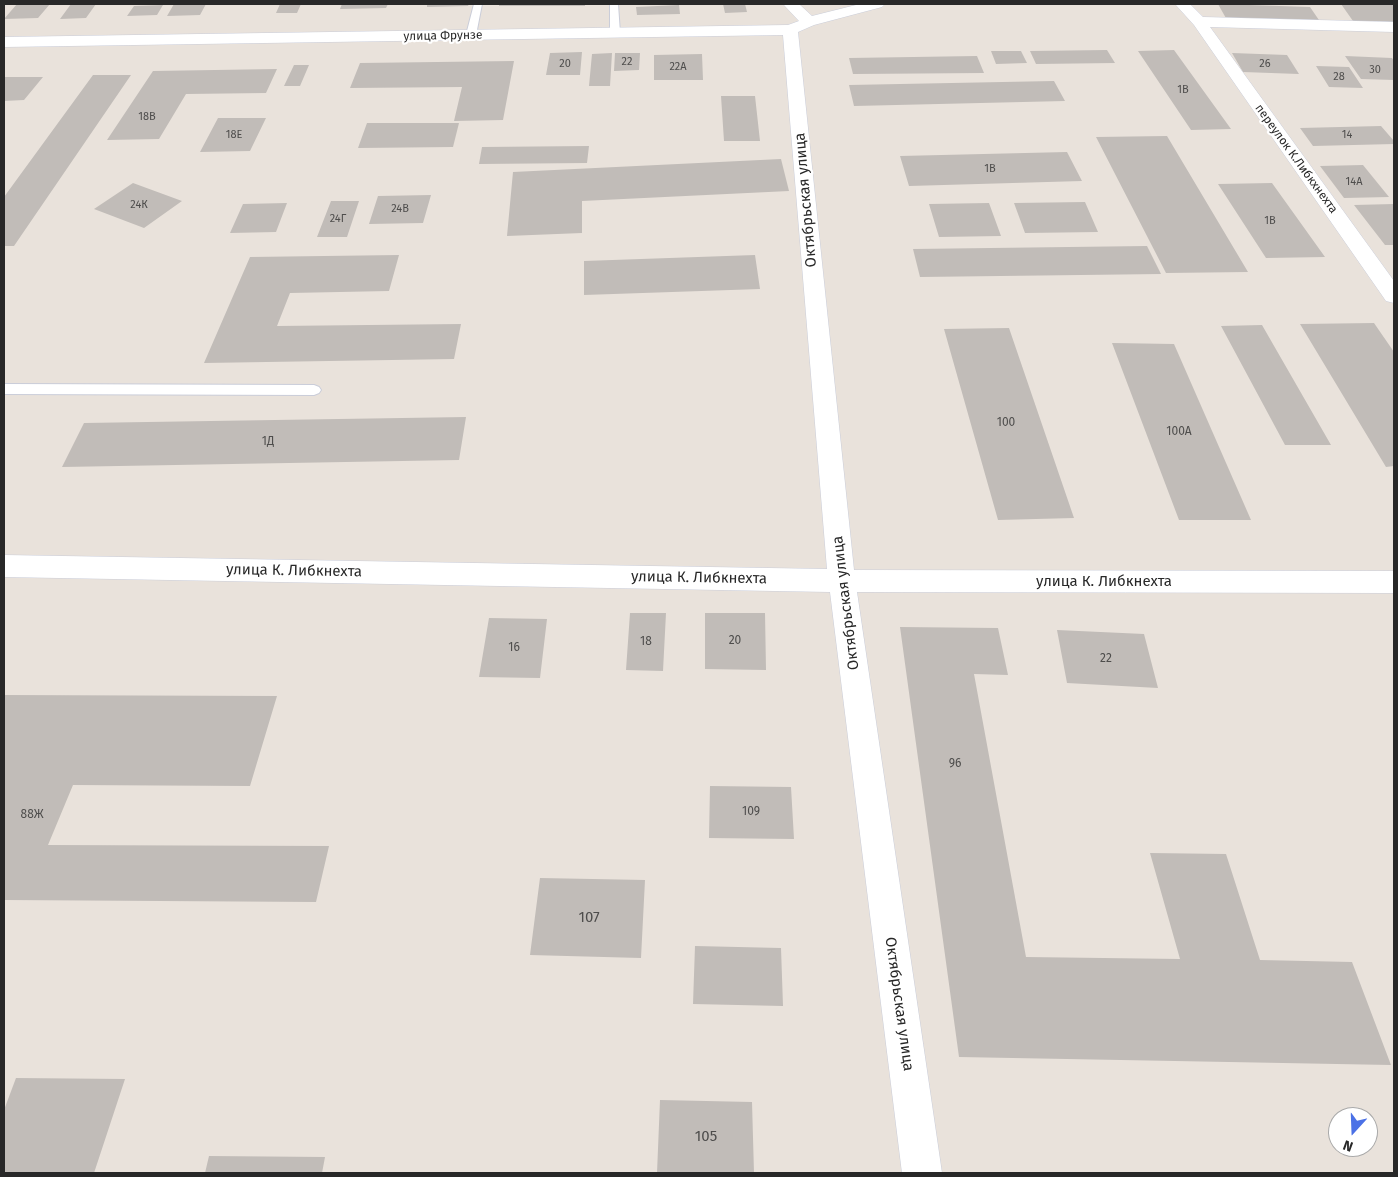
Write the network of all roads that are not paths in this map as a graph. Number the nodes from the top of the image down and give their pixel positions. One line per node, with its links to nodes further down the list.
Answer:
1 (478, 4): 9 (lane)
2 (614, 4): 8 (lane)
3 (877, 4): 5 (street, улица Фрунзе)
4 (1182, 4): 6 (street, переулок К.Либкхнехта)
5 (796, 19): 8 (street, улица Фрунзе); 15 (street, Октябрьская улица)
6 (1199, 22): 7 (street); 11 (street, переулок К.Либкхнехта)
7 (1394, 27)
8 (615, 33): 9 (street, улица Фрунзе)
9 (471, 35): 10 (street, улица Фрунзе)
10 (4, 42)
11 (1394, 296)
12 (4, 389): 13 (lane)
13 (314, 390)
14 (4, 566): 15 (street, улица К. Либкнехта)
15 (842, 581): 16 (street, улица К. Либкнехта); 17 (street, Октябрьская улица)
16 (1394, 582)
17 (922, 1173)

